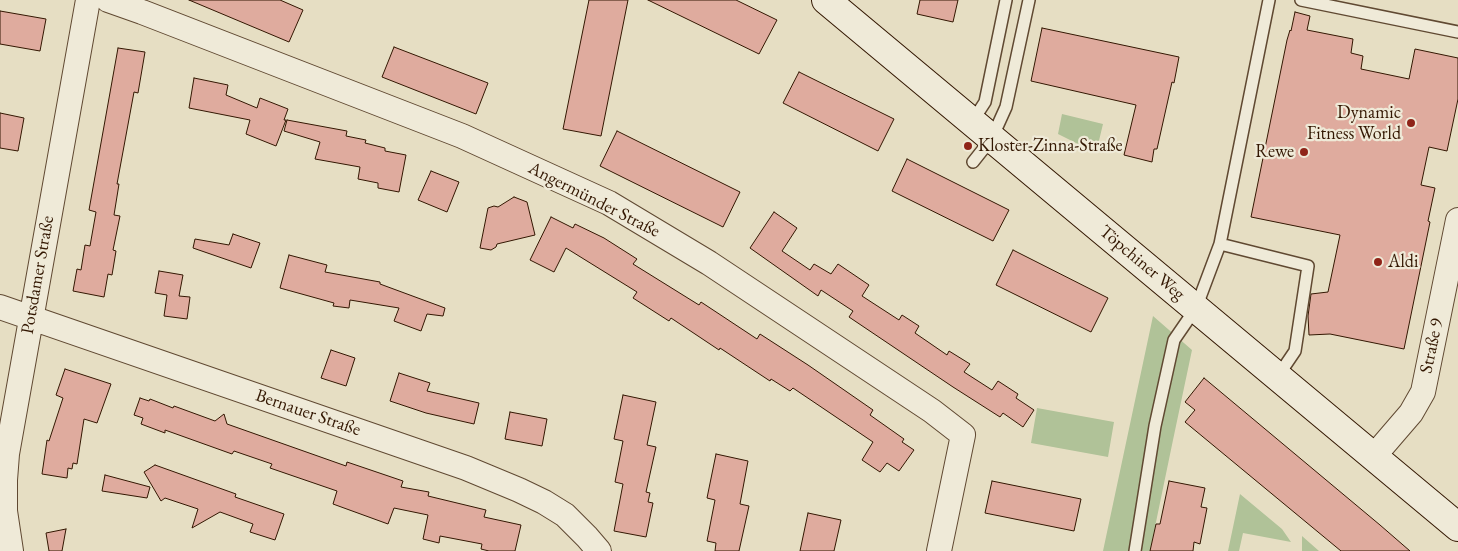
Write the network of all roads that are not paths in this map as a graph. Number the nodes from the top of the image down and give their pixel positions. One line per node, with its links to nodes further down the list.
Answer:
1 (88, 0): 15 (street, Potsdamer Straße)
2 (108, 0): 21 (street, Angermünder Straße)
3 (826, 0): 9 (street, Töpchiner Weg)
4 (1006, 0): 9 (lane)
5 (1029, 0): 9 (lane)
6 (1269, 0): 12 (lane)
7 (1301, 0): 8 (lane)
8 (1458, 32)
9 (982, 130): 10 (lane); 14 (street, Töpchiner Weg)
10 (973, 162)
11 (1458, 220): 17 (street, Straße 9)
12 (1220, 244): 14 (lane); 16 (lane)
13 (0, 307): 15 (street, Bernauer Straße)
14 (1196, 308): 16 (street, Töpchiner Weg); 22 (lane)
15 (31, 317): 19 (street, Potsdamer Straße); 20 (street, Bernauer Straße)
16 (1278, 376): 17 (street, Töpchiner Weg)
17 (1374, 456): 18 (street, Töpchiner Weg)
18 (1458, 527)
19 (11, 551)
20 (599, 551)
21 (939, 551)
22 (1135, 551)

